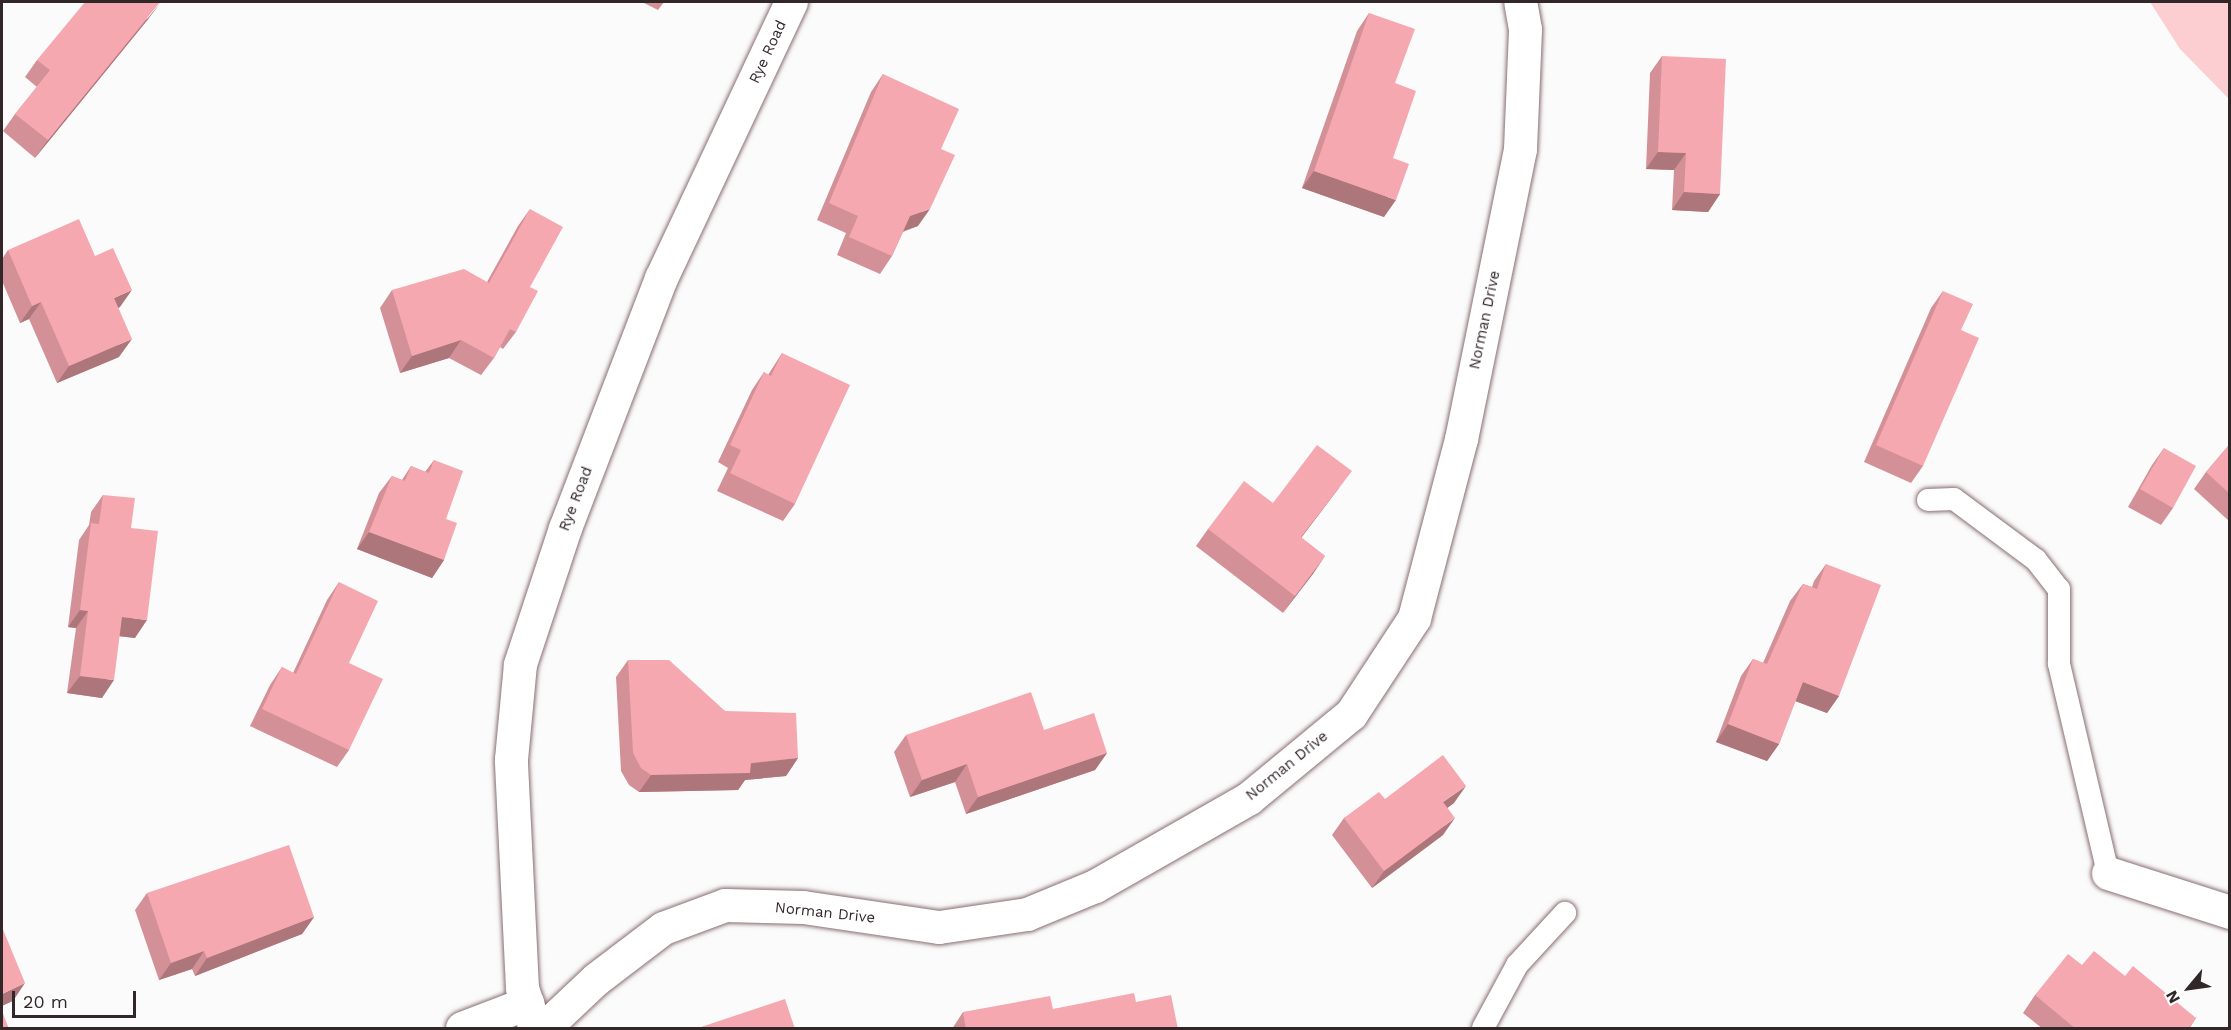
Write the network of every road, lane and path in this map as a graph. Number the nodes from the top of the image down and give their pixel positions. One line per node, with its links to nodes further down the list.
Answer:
1 (791, 2): 7 (street, Rye Road)
2 (1520, 2): 7 (street, Norman Drive)
3 (1928, 500): 4 (lane)
4 (2108, 873): 5 (street)
5 (2229, 912)
6 (1565, 913): 9 (lane)
7 (535, 1020): 8 (street, Norman Drive)
8 (462, 1029)
9 (1483, 1029)

